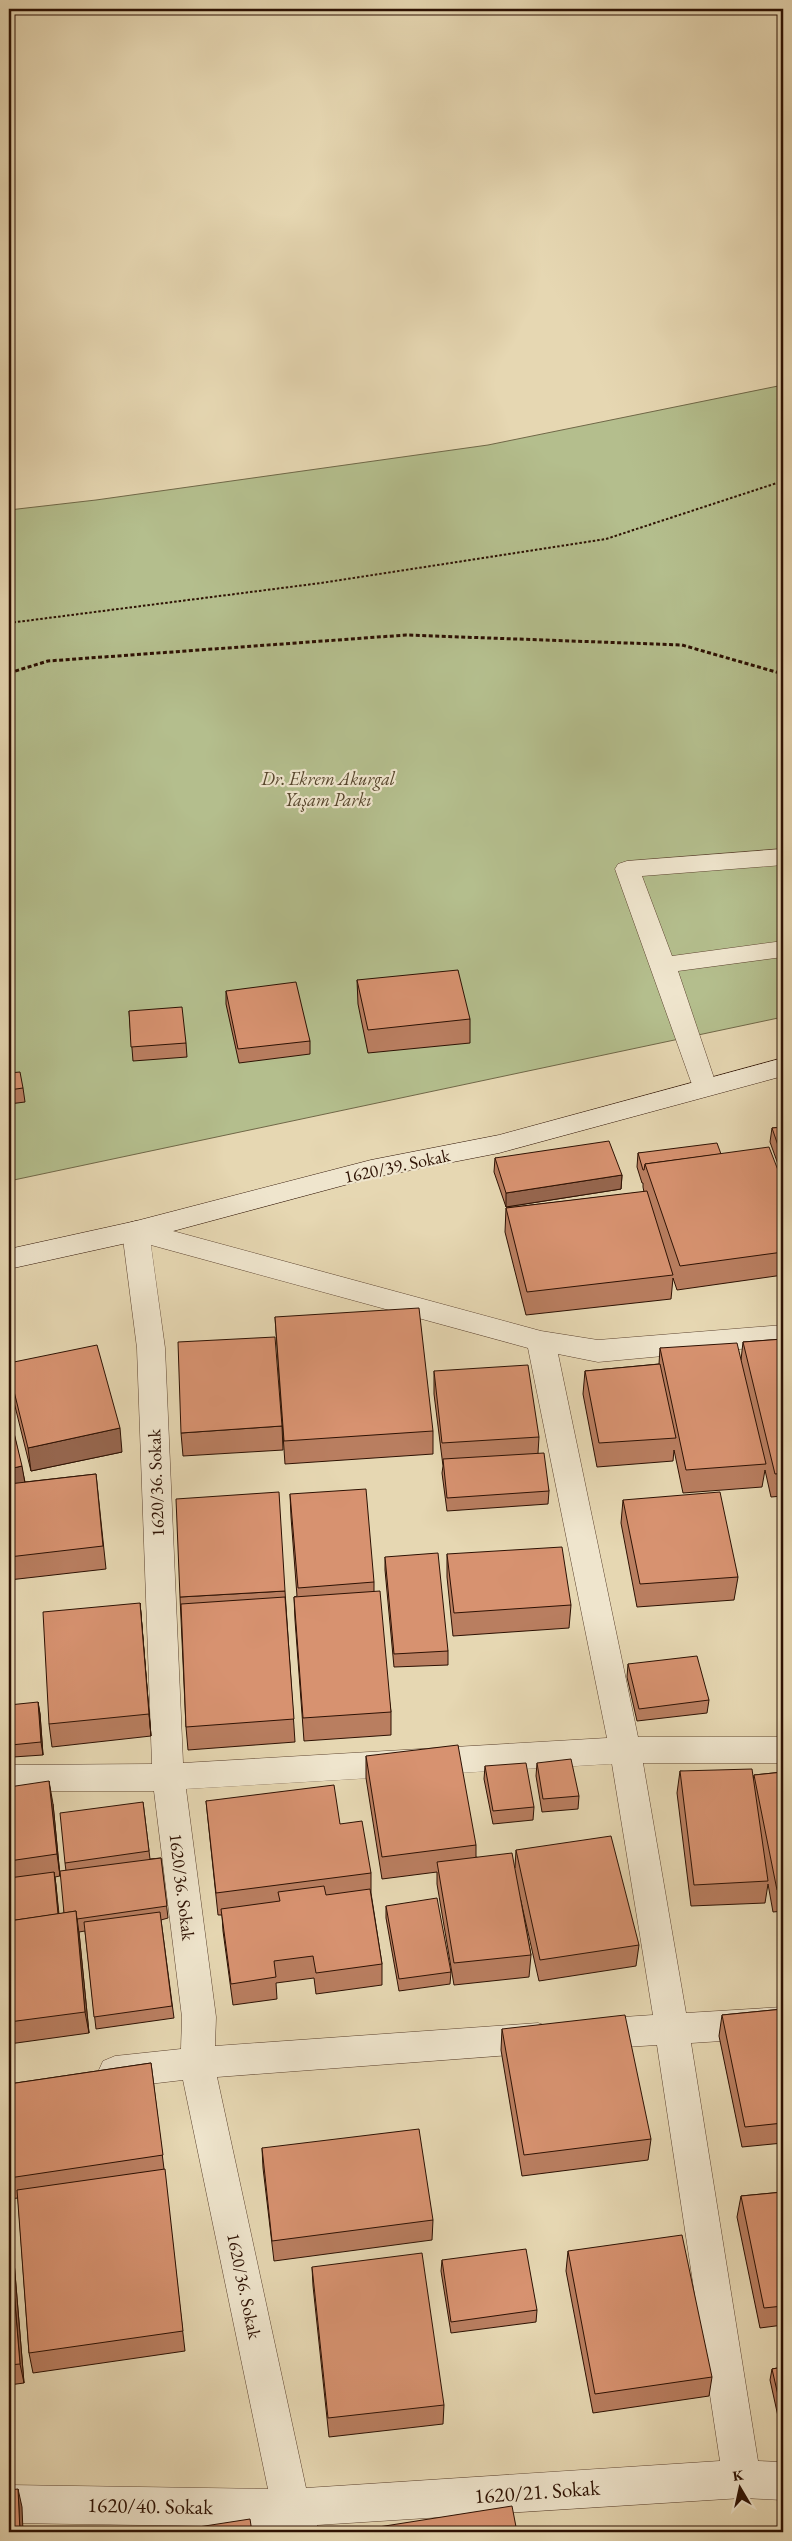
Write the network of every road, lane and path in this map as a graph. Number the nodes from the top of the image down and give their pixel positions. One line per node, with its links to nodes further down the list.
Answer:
1 (783, 481): 2 (path)
2 (9, 623)
3 (9, 673): 4 (path)
4 (783, 674)
5 (783, 857): 7 (street)
6 (783, 949): 7 (street)
7 (663, 966): 9 (street)
8 (783, 1067): 9 (street, 1620/39. Sokak)
9 (704, 1087): 10 (street, 1620/39. Sokak)
10 (136, 1231): 11 (street, 1620/39. Sokak); 13 (street); 16 (street, 1620/36. Sokak)
11 (9, 1259)
12 (783, 1335): 13 (street)
13 (541, 1341): 14 (street)
14 (625, 1750): 15 (street); 16 (street); 19 (street)
15 (783, 1750)
16 (168, 1777): 17 (street); 20 (street, 1620/36. Sokak)
17 (9, 1778)
18 (783, 2022): 19 (street)
19 (672, 2029): 20 (street); 22 (street)
20 (197, 2063): 21 (street); 25 (street, 1620/36. Sokak)
21 (88, 2076)
22 (742, 2479): 23 (street, 1620/21. Sokak); 25 (street, 1620/21. Sokak)
23 (783, 2482)
24 (9, 2504): 25 (street, 1620/40. Sokak)
25 (296, 2520)

